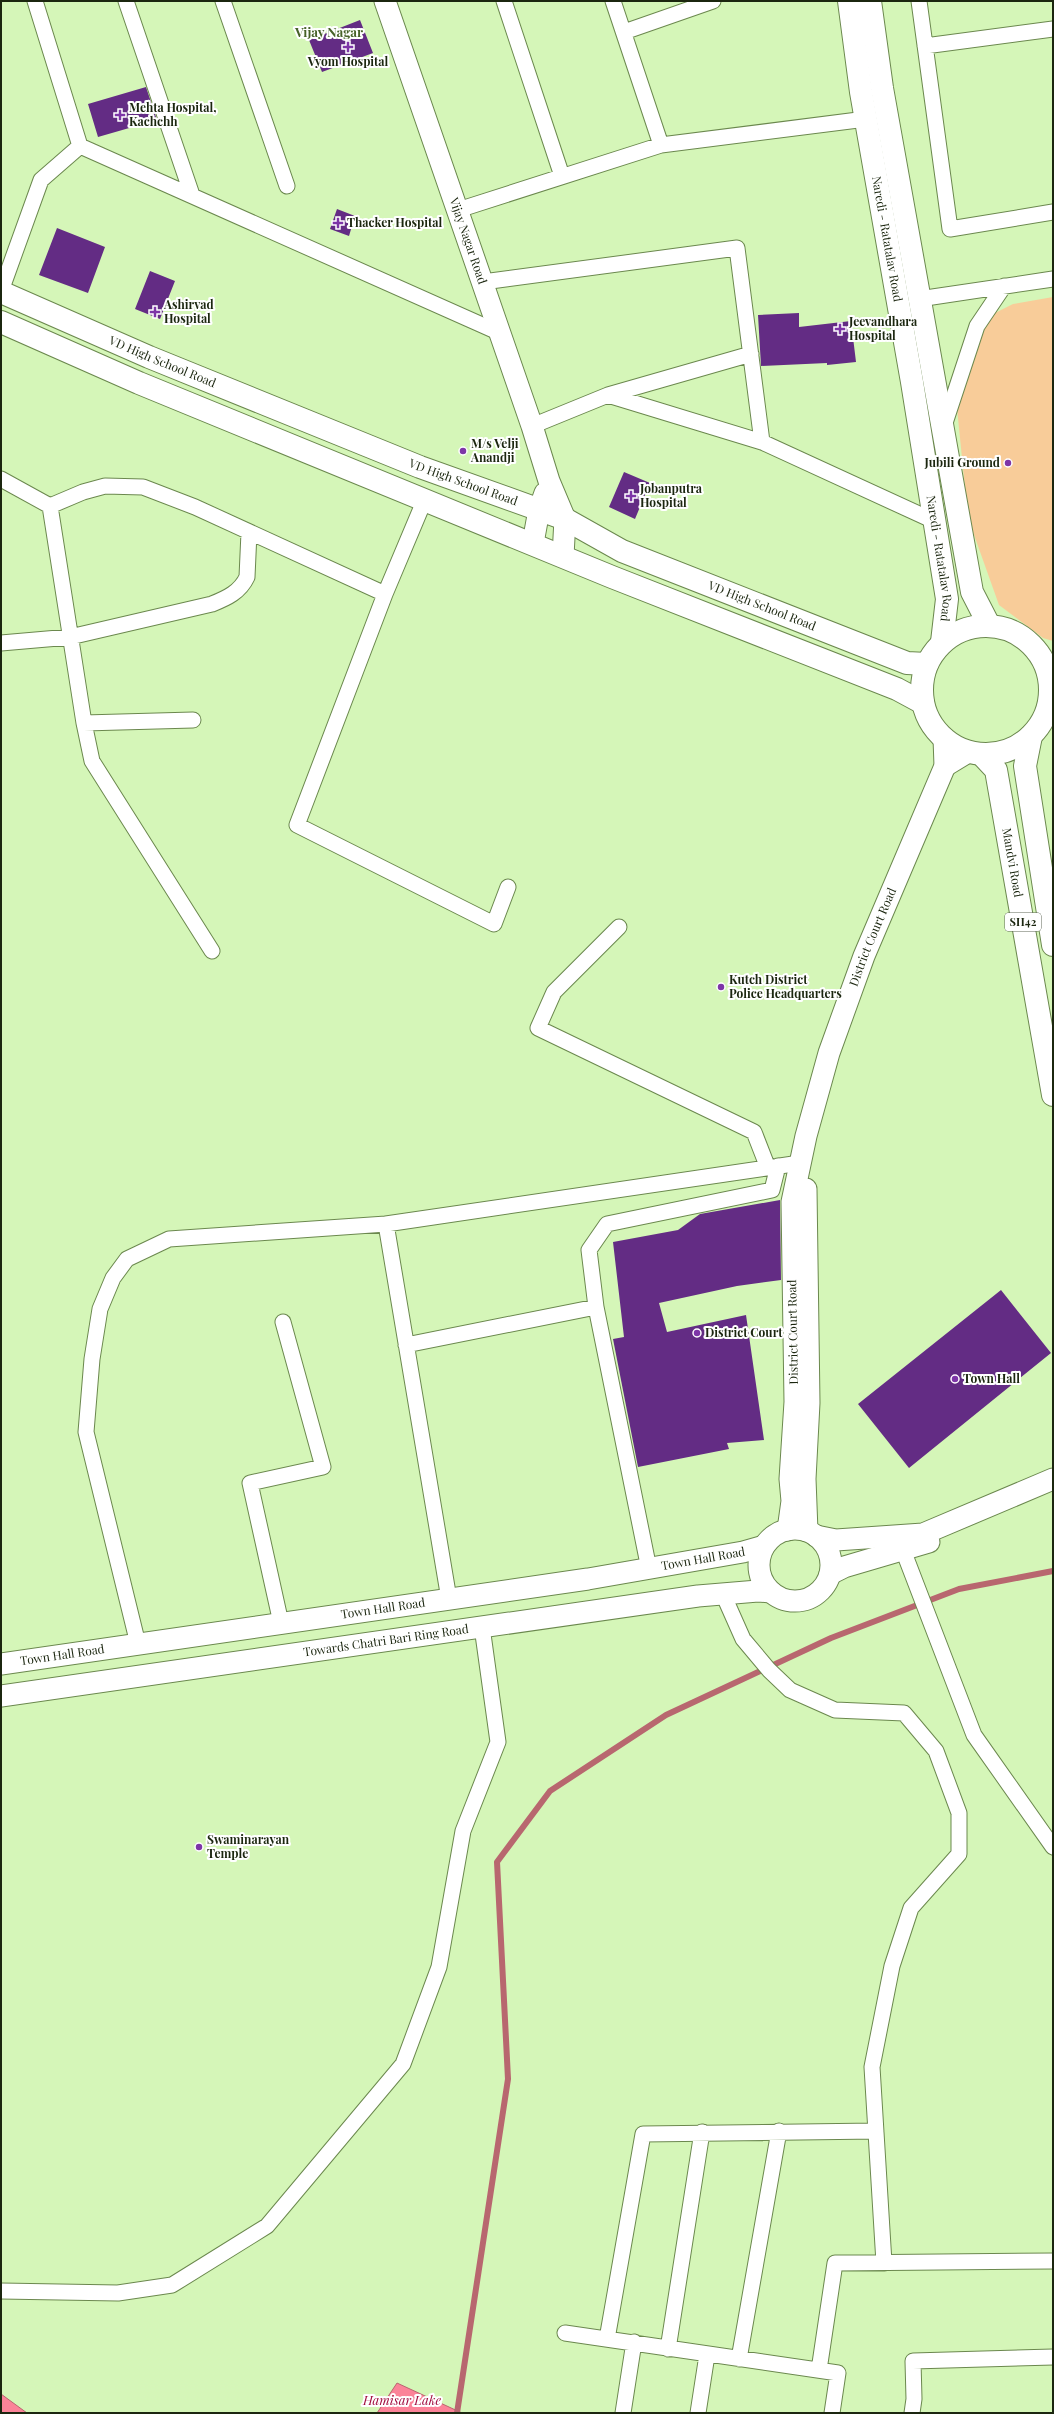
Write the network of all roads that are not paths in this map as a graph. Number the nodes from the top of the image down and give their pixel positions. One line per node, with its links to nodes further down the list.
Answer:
1 (35, 1): 16 (street)
2 (126, 1): 19 (street)
3 (223, 1): 18 (street)
4 (385, 1): 20 (street, Vijay Nagar Road)
5 (504, 1): 17 (street)
6 (614, 1): 12 (street)
7 (713, 1): 12 (street)
8 (849, 1): 14 (main road, Naredi - Ratatalav Road)
9 (870, 1): 26 (main road, Naredi - Ratatalav Road)
10 (919, 1): 13 (street)
11 (1053, 29): 13 (street)
12 (624, 32): 15 (street)
13 (925, 46): 21 (street)
14 (866, 119): 15 (street); 40 (main road, Naredi - Ratatalav Road)
15 (661, 145): 17 (street)
16 (80, 146): 19 (street); 25 (street)
17 (562, 176): 20 (street)
18 (287, 186)
19 (192, 196): 28 (street)
20 (458, 210): 23 (street, Vijay Nagar Road)
21 (1053, 212)
22 (1053, 279): 24 (street)
23 (483, 282): 28 (street, Vijay Nagar Road); 29 (street)
24 (1004, 286): 26 (street); 32 (street)
25 (1, 291): 38 (main road, VD High School Road)
26 (919, 299): 32 (main road, Naredi - Ratatalav Road)
27 (1, 322): 36 (main road)
28 (500, 333): 31 (street, Vijay Nagar Road)
29 (750, 354): 30 (street); 33 (street)
30 (608, 395): 31 (street); 33 (street)
31 (532, 426): 35 (street, Vijay Nagar Road)
32 (942, 431): 45 (main road, Naredi - Ratatalav Road)
33 (762, 442): 40 (street)
34 (1, 479): 37 (street)
35 (549, 481): 38 (street); 39 (street, Vijay Nagar Road)
36 (425, 499): 42 (main road); 44 (street)
37 (50, 506): 41 (street); 46 (street)
38 (539, 510): 39 (main road, VD High School Road); 42 (street)
39 (565, 519): 43 (street, Vijay Nagar Road); 49 (main road, VD High School Road)
40 (934, 521): 47 (main road, Naredi - Ratatalav Road)
41 (249, 532): 44 (street); 46 (street)
42 (533, 543): 43 (main road)
43 (563, 556): 51 (main road)
44 (384, 594): 58 (street)
45 (989, 625): 47 (main road); 50 (main road)
46 (70, 636): 48 (street); 53 (street)
47 (942, 642): 49 (main road)
48 (1, 643)
49 (927, 664): 51 (main road)
50 (1051, 675): 54 (main road)
51 (923, 703): 55 (main road)
52 (193, 720): 53 (street)
53 (84, 723): 61 (street)
54 (1041, 726): 56 (main road); 60 (main road, SH42)
55 (944, 738): 56 (main road); 57 (street)
56 (974, 753): 57 (street); 62 (main road, Mandvi Road / SH42)
57 (945, 766): 63 (street, District Court Road)
58 (508, 887)
59 (619, 927): 65 (street)
60 (1053, 945)
61 (212, 951)
62 (1053, 1095)
63 (806, 1136): 64 (street, District Court Road); 72 (street, District Court Road)
64 (800, 1163): 65 (street); 72 (street, District Court Road)
65 (773, 1167): 66 (street); 67 (street)
66 (386, 1224): 69 (street); 82 (street)
67 (596, 1308): 69 (street); 75 (street)
68 (283, 1322): 80 (street)
69 (406, 1345): 79 (street)
70 (1053, 1479): 72 (street)
71 (1053, 1490): 74 (street)
72 (804, 1532): 73 (street); 76 (street)
73 (764, 1546): 75 (street, Town Hall Road); 77 (street)
74 (902, 1550): 76 (street); 85 (street)
75 (648, 1569): 79 (street, Town Hall Road)
76 (830, 1574): 77 (street)
77 (771, 1592): 78 (street, Towards Chatri Bari Ring Road)
78 (723, 1594): 81 (street, Towards Chatri Bari Ring Road); 87 (street)
79 (449, 1599): 80 (street, Town Hall Road)
80 (281, 1623): 82 (street, Town Hall Road)
81 (482, 1627): 84 (street, Towards Chatri Bari Ring Road); 91 (street)
82 (138, 1644): 83 (street, Town Hall Road)
83 (1, 1664)
84 (1, 1696)
85 (1053, 1847)
86 (779, 2131): 87 (street); 88 (street); 98 (street)
87 (876, 2131): 90 (street)
88 (702, 2132): 93 (street); 95 (street)
89 (1053, 2261): 90 (street)
90 (884, 2263): 99 (street)
91 (1, 2291)
92 (565, 2333): 93 (street)
93 (607, 2339): 94 (street)
94 (634, 2342): 95 (street); 100 (street)
95 (668, 2349): 96 (street)
96 (707, 2354): 98 (street); 101 (street)
97 (1053, 2358): 103 (street)
98 (739, 2359): 99 (street)
99 (819, 2370): 102 (street)
100 (623, 2413)
101 (698, 2413)
102 (832, 2413)
103 (912, 2413)

